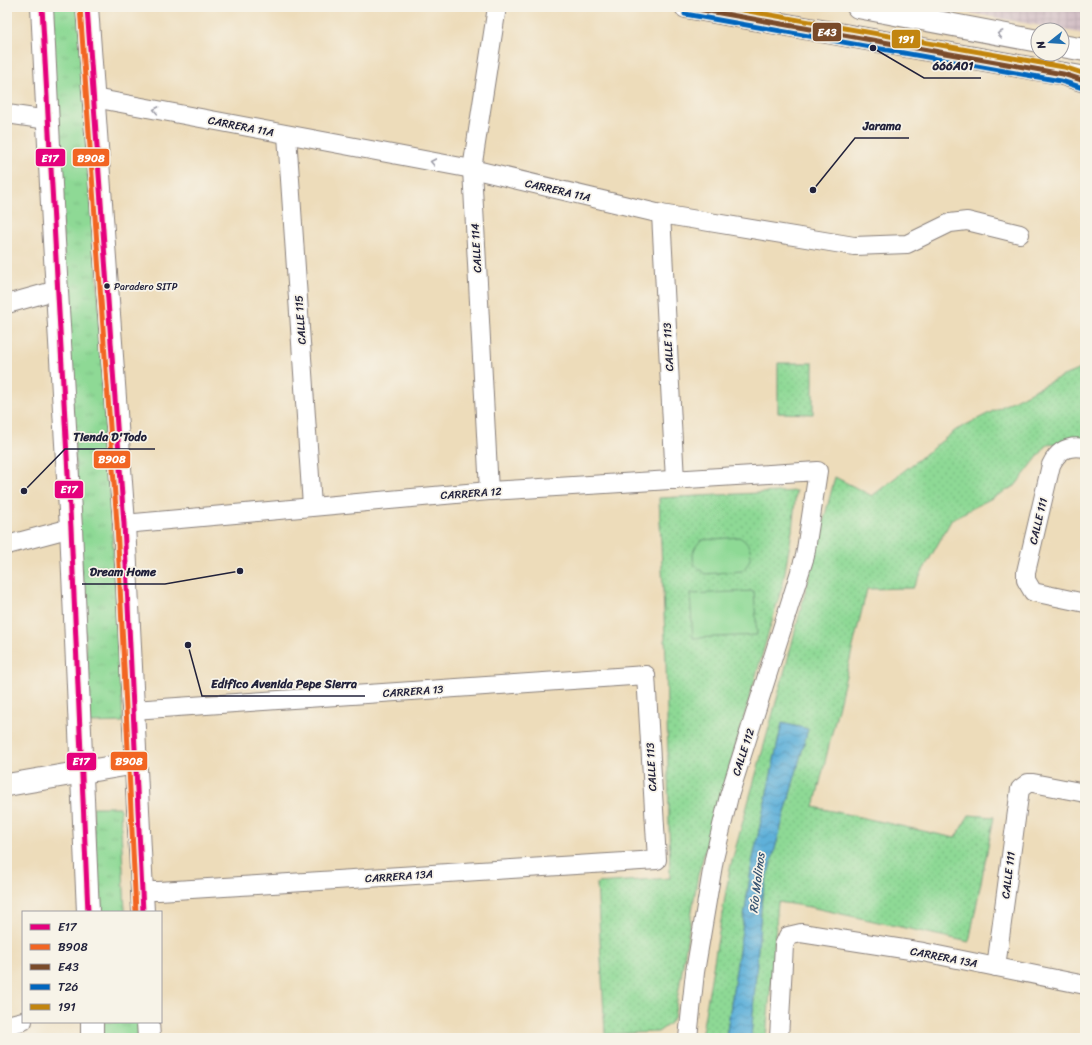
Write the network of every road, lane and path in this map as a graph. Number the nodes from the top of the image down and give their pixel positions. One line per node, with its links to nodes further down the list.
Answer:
1 (42, 7): 12 (main road)
2 (87, 7): 10 (main road)
3 (497, 7): 14 (street, CALLE 114)
4 (686, 7): 9 (main road)
5 (858, 7): 6 (main road, one-way to 5)
6 (1030, 39)
7 (1070, 47): 8 (main road)
8 (1085, 50)
9 (1085, 79)
10 (94, 98): 13 (street, CARRERA 11A, one-way to 10); 24 (main road)
11 (7, 114): 12 (street)
12 (48, 120): 17 (main road)
13 (288, 135): 14 (street, CARRERA 11A, one-way to 13); 23 (street, CALLE 115)
14 (472, 169): 15 (street, CARRERA 11A); 22 (street, CALLE 114)
15 (661, 214): 16 (street, CARRERA 11A); 21 (street, CALLE 113)
16 (1020, 234)
17 (57, 290): 18 (street); 25 (main road)
18 (7, 304)
19 (1085, 448): 27 (street, CALLE 111)
20 (818, 471): 21 (street, CARRERA 12); 46 (street, CALLE 112)
21 (674, 480): 22 (street, CARRERA 12)
22 (489, 491): 23 (street, CARRERA 12)
23 (312, 506): 24 (street, CARRERA 12)
24 (124, 524): 29 (main road)
25 (71, 528): 26 (street); 31 (main road)
26 (7, 545)
27 (1085, 603)
28 (646, 675): 29 (street, CARRERA 13); 34 (street, CALLE 113)
29 (133, 710): 30 (main road)
30 (136, 763): 31 (main road); 35 (main road)
31 (82, 771): 32 (main road); 36 (main road)
32 (7, 785)
33 (1085, 794): 38 (street, CALLE 111)
34 (657, 860): 35 (street, CARRERA 13A)
35 (142, 891): 37 (main road)
36 (88, 911)
37 (143, 911)
38 (996, 966): 39 (street, CARRERA 13A); 47 (street, CARRERA 13A)
39 (1085, 985)
40 (22, 1021): 43 (street)
41 (92, 1023): 44 (main road)
42 (148, 1023): 45 (main road)
43 (7, 1025)
44 (92, 1038)
45 (149, 1038)
46 (688, 1038)
47 (778, 1038)

